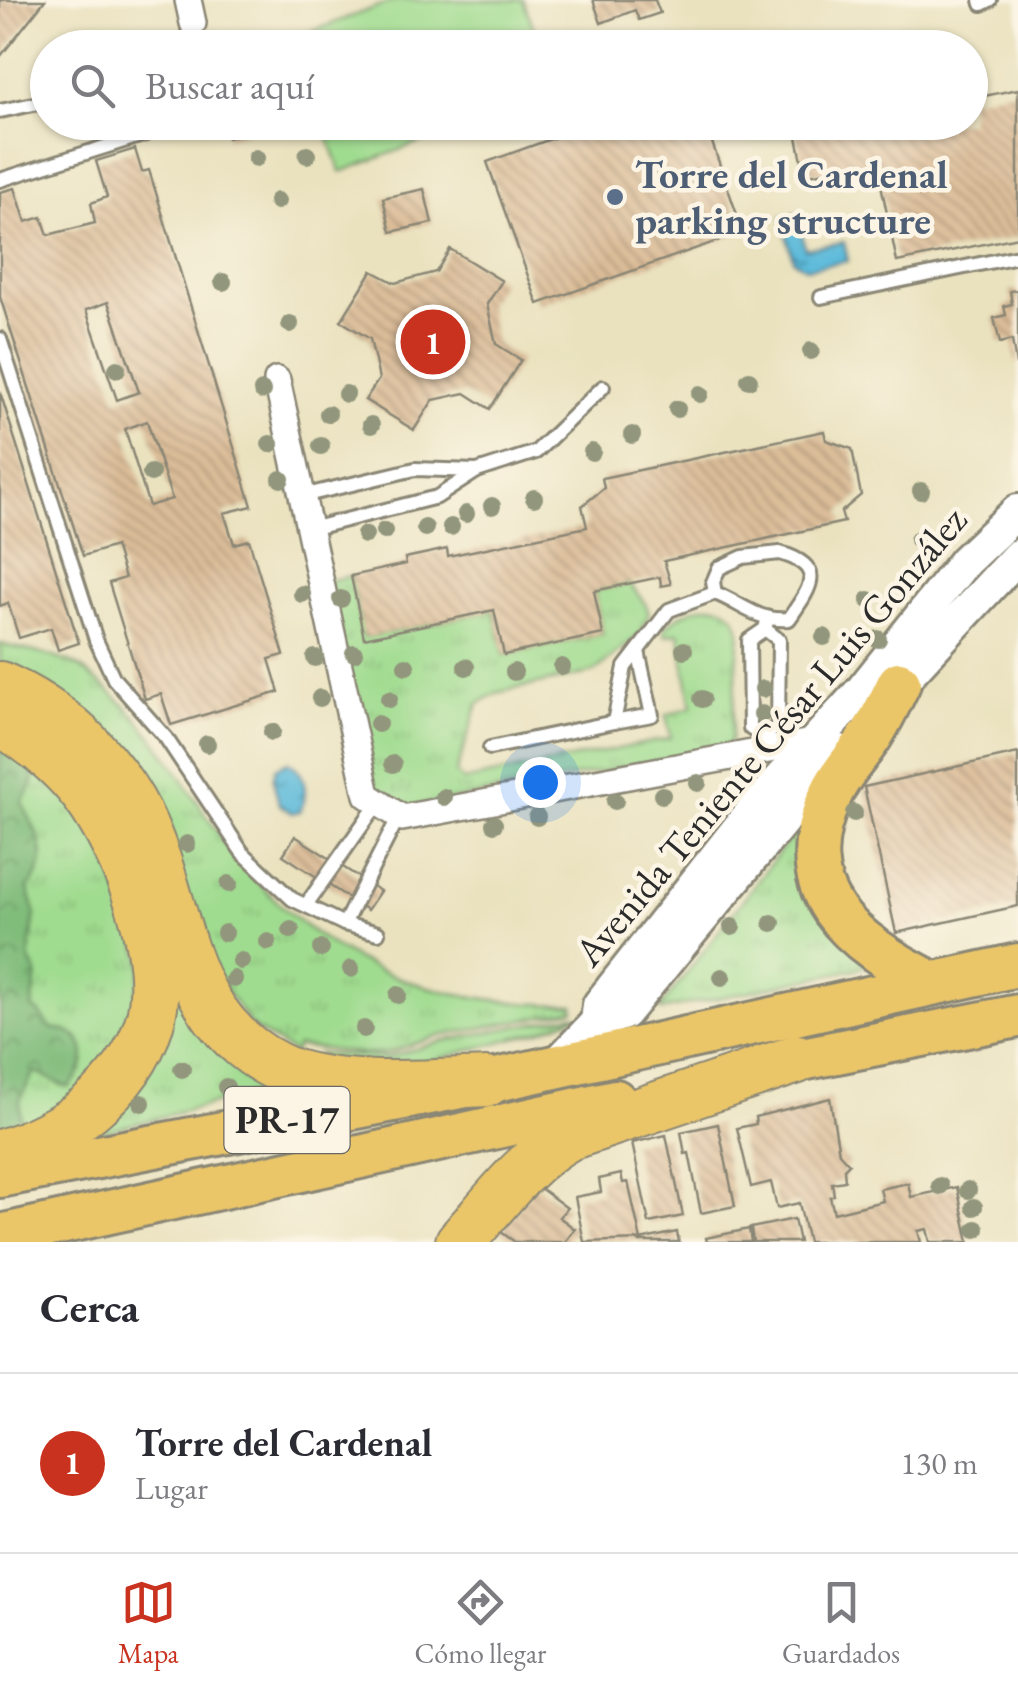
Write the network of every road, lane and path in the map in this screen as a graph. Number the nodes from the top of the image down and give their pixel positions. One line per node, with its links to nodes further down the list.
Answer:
1 (982, 0): 2 (lane)
2 (990, 0)
3 (30, 104): 4 (lane)
4 (0, 110)
5 (127, 140): 6 (lane)
6 (0, 180)
7 (1018, 256): 8 (lane)
8 (822, 297)
9 (0, 339): 30 (lane)
10 (278, 380): 14 (street)
11 (603, 387): 12 (lane)
12 (477, 471): 14 (lane); 16 (lane)
13 (1018, 494): 18 (street)
14 (302, 496): 16 (street)
15 (1018, 511): 18 (street, Avenida Teniente César Luis González)
16 (310, 529): 29 (street)
17 (1018, 556): 22 (street, Avenida Teniente César Luis González)
18 (965, 561): 28 (street, Avenida Teniente César Luis González)
19 (714, 593): 20 (lane); 20 (lane); 21 (lane)
20 (766, 625): 26 (lane); 26 (lane)
21 (638, 650): 25 (lane); 25 (lane)
22 (899, 683): 28 (street, Avenida Teniente César Luis González); 34 (highway)
23 (0, 686): 38 (highway)
24 (0, 720): 40 (highway)
25 (614, 722): 27 (lane)
26 (763, 744): 28 (street); 29 (street)
27 (490, 748)
28 (825, 749): 37 (street, Avenida Teniente César Luis González)
29 (389, 809): 30 (lane); 31 (lane)
30 (306, 905): 31 (lane)
31 (344, 924): 32 (lane)
32 (378, 932)
33 (1018, 965): 34 (highway, PR-17)
34 (932, 983): 37 (highway, PR-17)
35 (1018, 1016): 36 (highway, PR-17)
36 (797, 1059): 39 (highway, PR-17); 43 (highway)
37 (554, 1068): 38 (highway, PR-17)
38 (488, 1082): 40 (highway, PR-17)
39 (534, 1120): 41 (highway, PR-17); 42 (highway)
40 (9, 1163)
41 (15, 1232)
42 (436, 1242)
43 (460, 1242)

